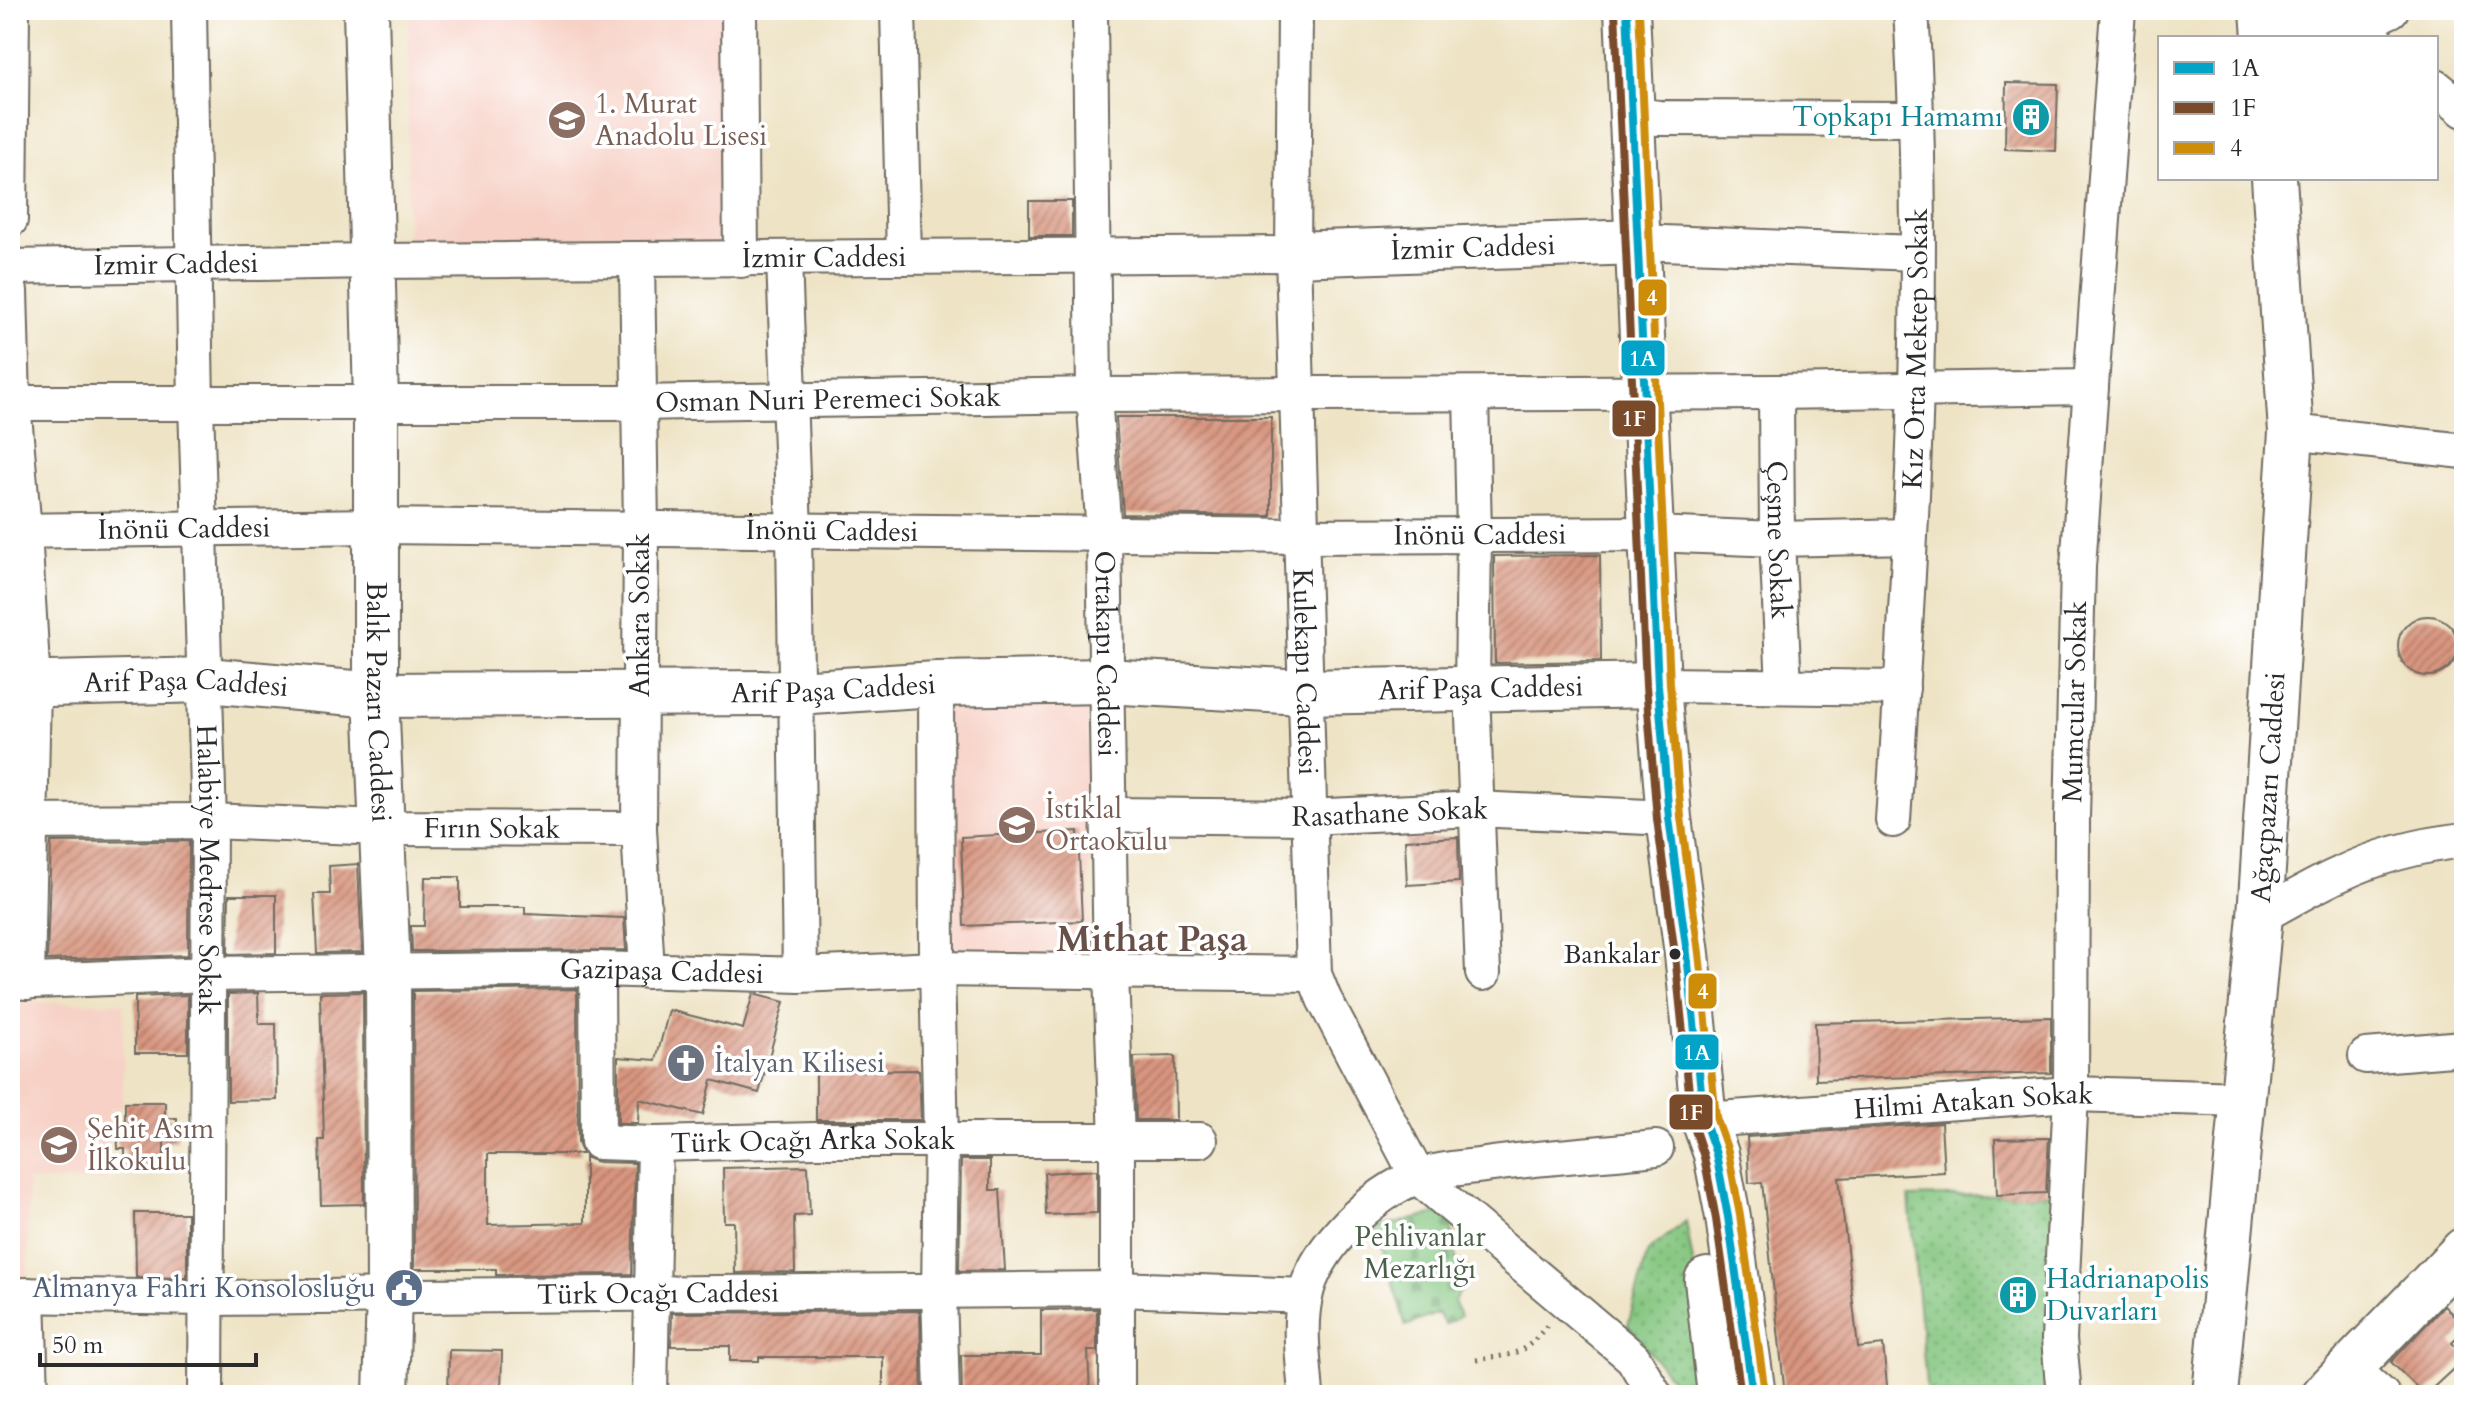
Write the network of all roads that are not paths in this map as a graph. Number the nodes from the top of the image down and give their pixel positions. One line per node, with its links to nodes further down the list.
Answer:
1 (12, 10): 19 (street)
2 (189, 10): 29 (street, Halabiye Medrese Sokak)
3 (366, 10): 28 (street, Balık Pazarı Caddesi)
4 (739, 10): 27 (street)
5 (898, 10): 24 (street)
6 (1090, 10): 23 (street, Ortakapı Caddesi)
7 (1295, 10): 22 (street, Kulekapı Caddesi)
8 (1627, 10): 16 (street)
9 (1911, 10): 17 (street, Kız Orta Mektep Sokak)
10 (2118, 10): 32 (street, Mumcular Sokak)
11 (2391, 10): 13 (street)
12 (2264, 22): 13 (street)
13 (2366, 31)
14 (2438, 89): 15 (street)
15 (2464, 110)
16 (1633, 115): 17 (street); 20 (street)
17 (1918, 119): 21 (street, Kız Orta Mektep Sokak)
18 (2274, 180): 44 (street, Ağaçpazarı Caddesi)
19 (10, 220)
20 (1638, 242): 21 (street); 22 (street, İzmir Caddesi); 34 (street)
21 (1916, 253): 33 (street, Kız Orta Mektep Sokak)
22 (1293, 254): 23 (street, İzmir Caddesi); 38 (street, Kulekapı Caddesi)
23 (1095, 256): 24 (street, İzmir Caddesi); 37 (street, Ortakapı Caddesi)
24 (904, 257): 26 (street, İzmir Caddesi)
25 (637, 259): 27 (street, İzmir Caddesi); 28 (street, İzmir Caddesi); 42 (street, Ankara Sokak)
26 (784, 259): 27 (street, İzmir Caddesi); 39 (street)
27 (741, 260)
28 (374, 261): 29 (street, İzmir Caddesi); 40 (street, Balık Pazarı Caddesi)
29 (195, 264): 30 (street, İzmir Caddesi); 43 (street, Halabiye Medrese Sokak)
30 (10, 267)
31 (10, 291): 41 (street)
32 (2091, 387): 33 (street, Osman Nuri Peremeci Sokak); 92 (street, Mumcular Sokak)
33 (1916, 390): 35 (street, Osman Nuri Peremeci Sokak); 55 (street, Kız Orta Mektep Sokak)
34 (1645, 392): 35 (street, Osman Nuri Peremeci Sokak); 36 (street, Osman Nuri Peremeci Sokak); 53 (street)
35 (1776, 392): 56 (street, Çeşme Sokak)
36 (1471, 394): 38 (street, Osman Nuri Peremeci Sokak); 52 (street)
37 (1094, 395): 38 (street, Osman Nuri Peremeci Sokak); 39 (street, Osman Nuri Peremeci Sokak); 51 (street, Ortakapı Caddesi)
38 (1296, 395): 54 (street, Kulekapı Caddesi)
39 (790, 400): 42 (street, Osman Nuri Peremeci Sokak); 50 (street)
40 (376, 402): 42 (street, Osman Nuri Peremeci Sokak); 43 (street, Osman Nuri Peremeci Sokak); 46 (street, Balık Pazarı Caddesi)
41 (11, 403): 43 (street, Osman Nuri Peremeci Sokak); 49 (street)
42 (637, 403): 48 (street, Ankara Sokak)
43 (196, 404): 47 (street, Halabiye Medrese Sokak)
44 (2291, 432): 45 (street); 79 (street, Ağaçpazarı Caddesi)
45 (2464, 451)
46 (378, 526): 47 (street, İnönü Caddesi); 48 (street, İnönü Caddesi); 67 (street, Balık Pazarı Caddesi)
47 (200, 527): 49 (street, İnönü Caddesi); 57 (street, Halabiye Medrese Sokak)
48 (641, 528): 50 (street, İnönü Caddesi); 68 (street, Ankara Sokak)
49 (17, 531): 60 (street)
50 (794, 531): 51 (street, İnönü Caddesi); 66 (street)
51 (1104, 534): 54 (street, İnönü Caddesi); 58 (street, Ortakapı Caddesi)
52 (1474, 534): 53 (street, İnönü Caddesi); 54 (street, İnönü Caddesi); 64 (street)
53 (1652, 534): 56 (street, İnönü Caddesi); 61 (street)
54 (1300, 536): 65 (street, Kulekapı Caddesi)
55 (1909, 536): 56 (street, İnönü Caddesi); 63 (street, Kız Orta Mektep Sokak)
56 (1777, 539): 62 (street, Çeşme Sokak)
57 (206, 680): 60 (street, Arif Paşa Caddesi); 67 (street, Arif Paşa Caddesi); 74 (street, Halabiye Medrese Sokak)
58 (1105, 681): 59 (street, Arif Paşa Caddesi); 65 (street, Arif Paşa Caddesi); 70 (street, Ortakapı Caddesi)
59 (936, 684): 66 (street, Arif Paşa Caddesi); 81 (street)
60 (22, 685): 75 (street)
61 (1658, 685): 62 (street); 64 (street, Arif Paşa Caddesi); 72 (street)
62 (1784, 686): 63 (street)
63 (1902, 688): 73 (street, Kız Orta Mektep Sokak)
64 (1472, 690): 65 (street, Arif Paşa Caddesi); 69 (street)
65 (1304, 692): 71 (street, Kulekapı Caddesi)
66 (796, 693): 68 (street, Arif Paşa Caddesi); 88 (street)
67 (376, 695): 68 (street, Arif Paşa Caddesi); 76 (street, Balık Pazarı Caddesi)
68 (640, 695): 77 (street, Ankara Sokak)
69 (1475, 809): 71 (street, Rasathane Sokak); 72 (street, Rasathane Sokak); 85 (street)
70 (1110, 815): 71 (street, Rasathane Sokak); 84 (street, Ortakapı Caddesi)
71 (1308, 817): 87 (street, Kulekapı Caddesi)
72 (1669, 818): 94 (street)
73 (1893, 820)
74 (209, 821): 75 (street, Fırın Sokak); 76 (street, Fırın Sokak); 86 (street, Halabiye Medrese Sokak)
75 (20, 822): 89 (street)
76 (383, 828): 77 (street, Fırın Sokak); 82 (street, Balık Pazarı Caddesi)
77 (639, 829): 83 (street, Ankara Sokak)
78 (2464, 840): 79 (street)
79 (2260, 916): 93 (street, Ağaçpazarı Caddesi)
80 (597, 969): 82 (street, Gazipaşa Caddesi); 83 (street, Gazipaşa Caddesi); 98 (street, Türk Ocağı Arka Sokak)
81 (937, 969): 84 (street, Gazipaşa Caddesi); 88 (street, Gazipaşa Caddesi); 95 (street)
82 (388, 970): 86 (street, Gazipaşa Caddesi); 106 (street, Balık Pazarı Caddesi)
83 (647, 971): 88 (street, Gazipaşa Caddesi)
84 (1111, 972): 87 (street, Gazipaşa Caddesi); 97 (street, Ortakapı Caddesi)
85 (1483, 973)
86 (209, 974): 89 (street, Gazipaşa Caddesi); 108 (street, Halabiye Medrese Sokak)
87 (1314, 974): 100 (street, Kulekapı Caddesi)
88 (800, 975)
89 (18, 982)
90 (2464, 1048): 91 (street)
91 (2366, 1056)
92 (2071, 1094): 93 (street, Hilmi Atakan Sokak); 94 (street, Hilmi Atakan Sokak); 120 (street, Mumcular Sokak)
93 (2244, 1099): 121 (street, Ağaçpazarı Caddesi)
94 (1704, 1120): 118 (street); 119 (street)
95 (941, 1140): 97 (street, Türk Ocağı Arka Sokak); 98 (street, Türk Ocağı Arka Sokak); 103 (street)
96 (1200, 1140): 97 (street, Türk Ocağı Arka Sokak)
97 (1117, 1141): 102 (street, Ortakapı Caddesi)
98 (655, 1144): 104 (street)
99 (1656, 1148): 100 (street)
100 (1418, 1177): 107 (street); 117 (street, Kulekapı Caddesi)
101 (2464, 1250): 109 (street)
102 (1118, 1289): 103 (street, Türk Ocağı Caddesi); 107 (street, Türk Ocağı Caddesi); 115 (street, Ortakapı Caddesi)
103 (939, 1292): 104 (street, Türk Ocağı Caddesi); 114 (street)
104 (651, 1294): 106 (street, Türk Ocağı Caddesi); 113 (street)
105 (19, 1295): 108 (street, Türk Ocağı Caddesi); 110 (street)
106 (389, 1295): 108 (street, Türk Ocağı Caddesi); 112 (street, Balık Pazarı Caddesi)
107 (1305, 1296): 116 (street)
108 (208, 1298): 111 (street, Halabiye Medrese Sokak)
109 (2352, 1386)
110 (31, 1395)
111 (206, 1395)
112 (386, 1395)
113 (650, 1395)
114 (942, 1395)
115 (1117, 1395)
116 (1306, 1395)
117 (1655, 1395)
118 (1720, 1395)
119 (1753, 1395)
120 (2064, 1395)
121 (2215, 1395)

